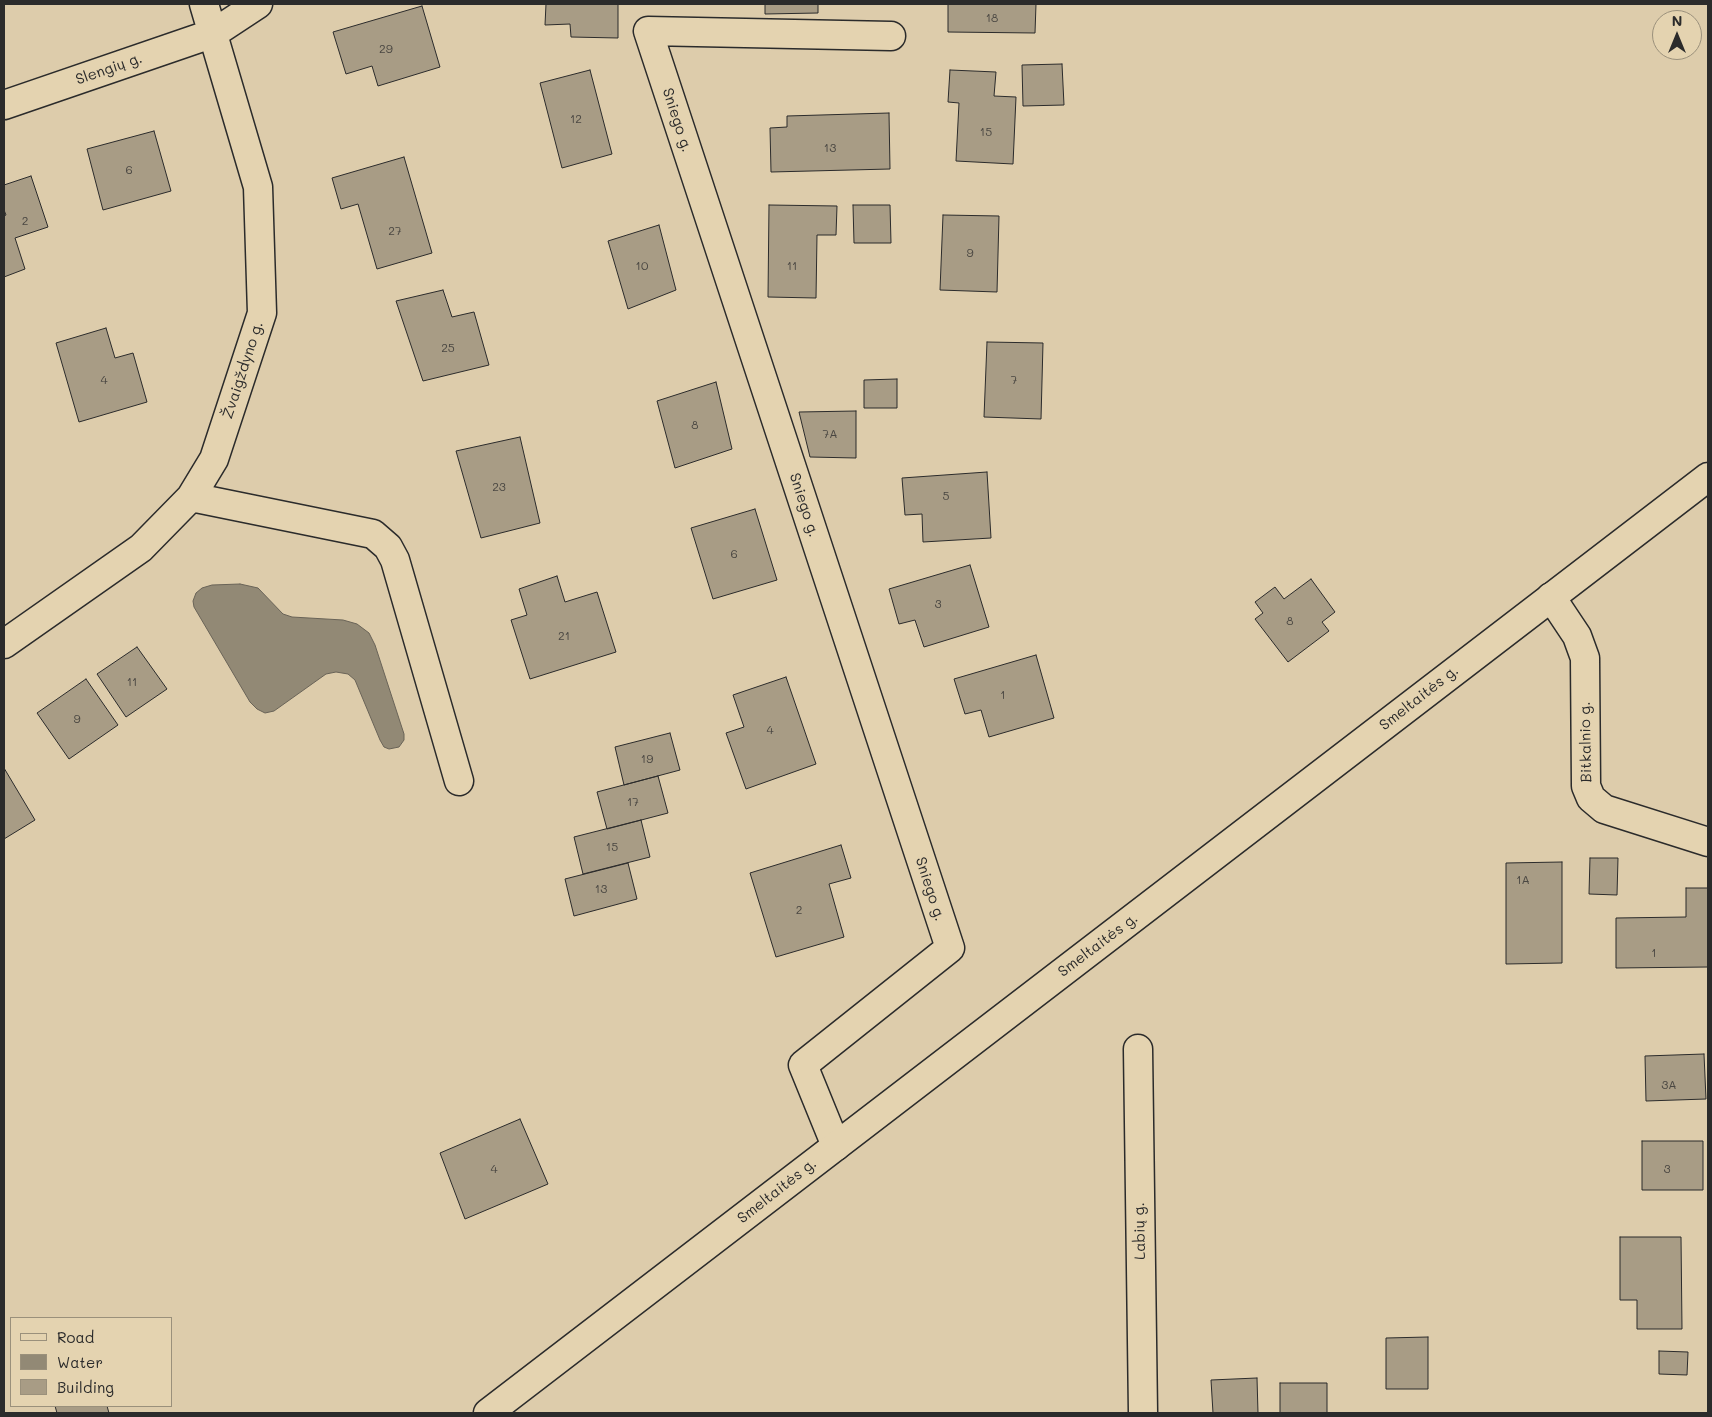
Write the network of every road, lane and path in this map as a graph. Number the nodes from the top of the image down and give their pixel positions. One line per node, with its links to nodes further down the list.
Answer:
1 (204, 4): 3 (street, Žvaigždyno g.)
2 (258, 4): 3 (street, Slengių g.)
3 (214, 33): 5 (street, Slengių g.); 7 (street, Žvaigždyno g.)
4 (891, 36): 13 (street, Sniego g.)
5 (4, 105)
6 (1708, 476): 8 (street, Smeltaitės g.)
7 (191, 496): 9 (street, Žvaigždyno g.); 10 (street)
8 (1551, 597): 11 (street, Bitkalnio g.); 13 (street, Smeltaitės g.)
9 (4, 644)
10 (459, 781)
11 (1708, 842)
12 (1138, 1050): 15 (street, Labių g.)
13 (836, 1146): 14 (street, Smeltaitės g.)
14 (488, 1413)
15 (1143, 1413)

